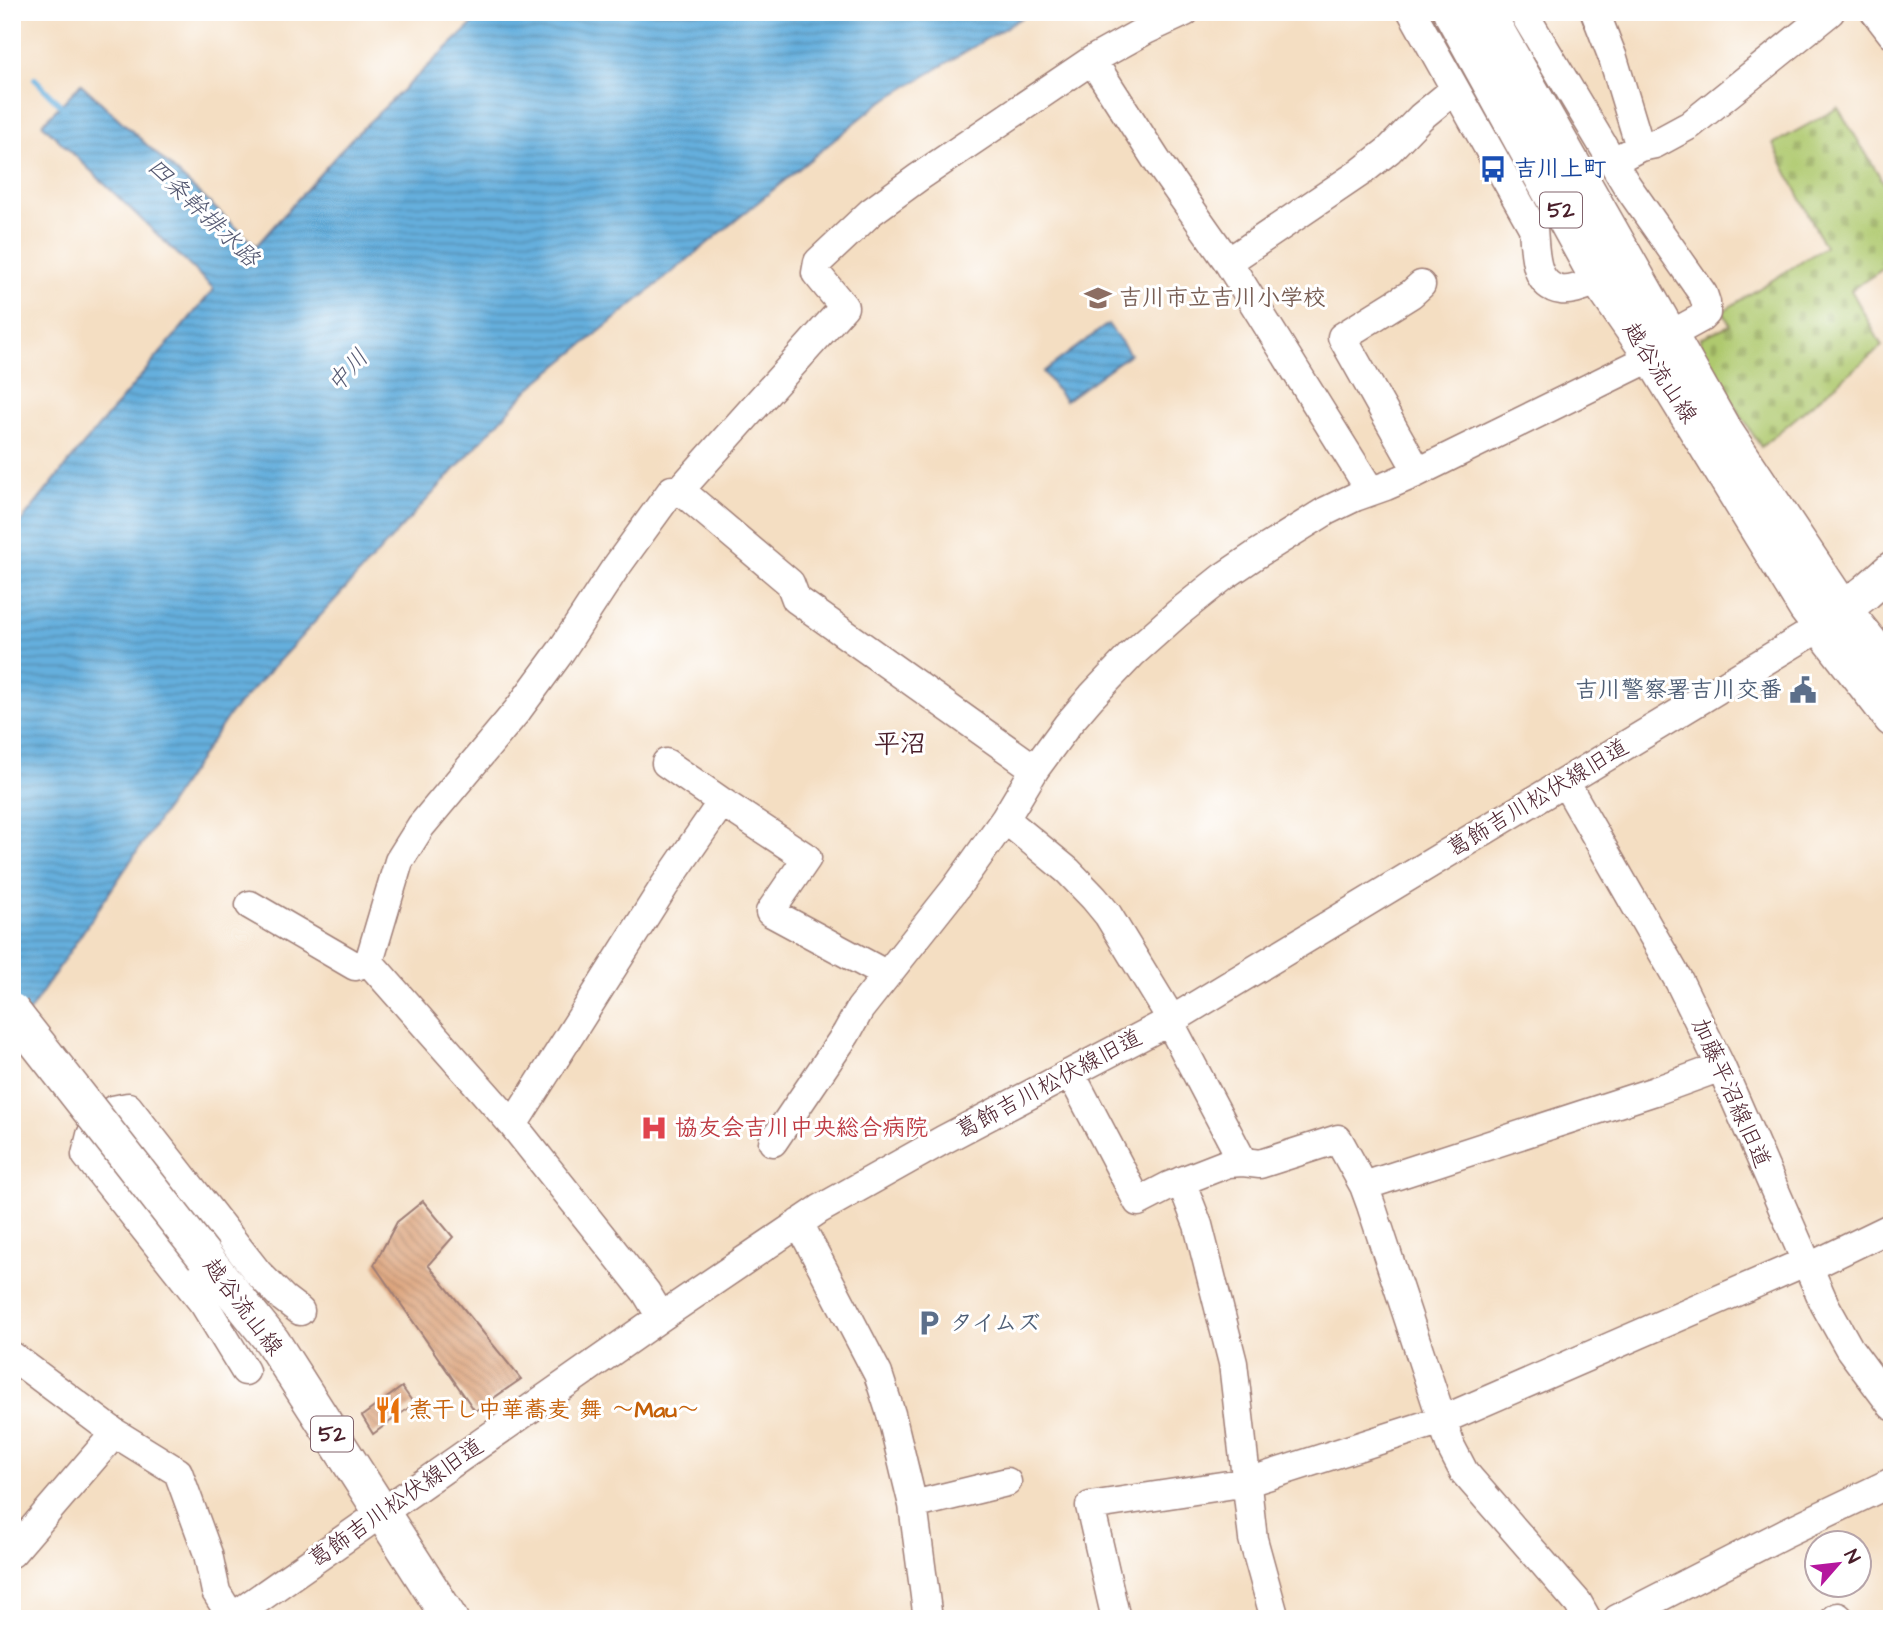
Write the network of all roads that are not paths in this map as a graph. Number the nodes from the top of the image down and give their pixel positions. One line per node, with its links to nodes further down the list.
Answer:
1 (1185, 12): 10 (street)
2 (1412, 12): 11 (street)
3 (1451, 12): 15 (main road, 越谷流山線 / 52)
4 (1486, 12): 17 (main road, 越谷流山線 / 52)
5 (1523, 12): 13 (street)
6 (1595, 12): 12 (street)
7 (1830, 12): 12 (street)
8 (1875, 12): 9 (street)
9 (1892, 34)
10 (1092, 60): 14 (street); 19 (street)
11 (1455, 89): 14 (street); 15 (street)
12 (1640, 147): 13 (street)
13 (1612, 162): 17 (street)
14 (1228, 262): 20 (street)
15 (1599, 281): 17 (main road, 越谷流山線 / 52)
16 (1421, 285): 18 (street)
17 (1661, 346): 18 (street); 22 (main road, 越谷流山線 / 52)
18 (1418, 472): 20 (street)
19 (680, 490): 26 (street); 31 (street)
20 (1370, 490): 26 (street)
21 (1892, 569): 22 (main road)
22 (1832, 619): 23 (main road, 越谷流山線 / 52); 24 (main road, 越谷流山線 / 52); 27 (street, 葛飾吉川松伏線旧道)
23 (1892, 670)
24 (1892, 719)
25 (666, 763): 28 (street)
26 (1035, 769): 29 (street)
27 (1565, 782): 34 (street, 葛飾吉川松伏線旧道); 35 (street, 加藤平沼線旧道)
28 (722, 802): 32 (street); 37 (street)
29 (1005, 818): 32 (street); 34 (street)
30 (250, 905): 31 (street)
31 (369, 962): 37 (street)
32 (887, 975): 38 (street)
33 (12, 1011): 56 (main road, 越谷流山線 / 52, bridge)
34 (1171, 1021): 36 (street, 葛飾吉川松伏線旧道); 39 (street)
35 (1721, 1067): 41 (street); 44 (street, 加藤平沼線旧道)
36 (1071, 1073): 40 (street); 42 (street, 葛飾吉川松伏線旧道)
37 (513, 1125): 46 (street)
38 (773, 1142)
39 (1243, 1162): 40 (street); 41 (street)
40 (1181, 1181): 53 (street)
41 (1364, 1186): 50 (street)
42 (799, 1223): 46 (street, 葛飾吉川松伏線旧道); 55 (street)
43 (1892, 1227): 44 (street)
44 (1806, 1265): 49 (street, 加藤平沼線旧道); 50 (street)
45 (300, 1311): 48 (street)
46 (661, 1317): 56 (street, 葛飾吉川松伏線旧道)
47 (15, 1365): 51 (street)
48 (245, 1371)
49 (1892, 1406)
50 (1443, 1420): 53 (street); 63 (street)
51 (115, 1433): 57 (street); 58 (street)
52 (1007, 1482): 55 (street)
53 (1248, 1482): 61 (street); 62 (street)
54 (1892, 1482): 64 (street)
55 (913, 1505): 60 (street)
56 (382, 1513): 58 (street, 葛飾吉川松伏線旧道); 59 (main road, 越谷流山線 / 52)
57 (12, 1553)
58 (231, 1618)
59 (450, 1619)
60 (928, 1619)
61 (1116, 1619)
62 (1275, 1619)
63 (1587, 1619)
64 (1617, 1619)

